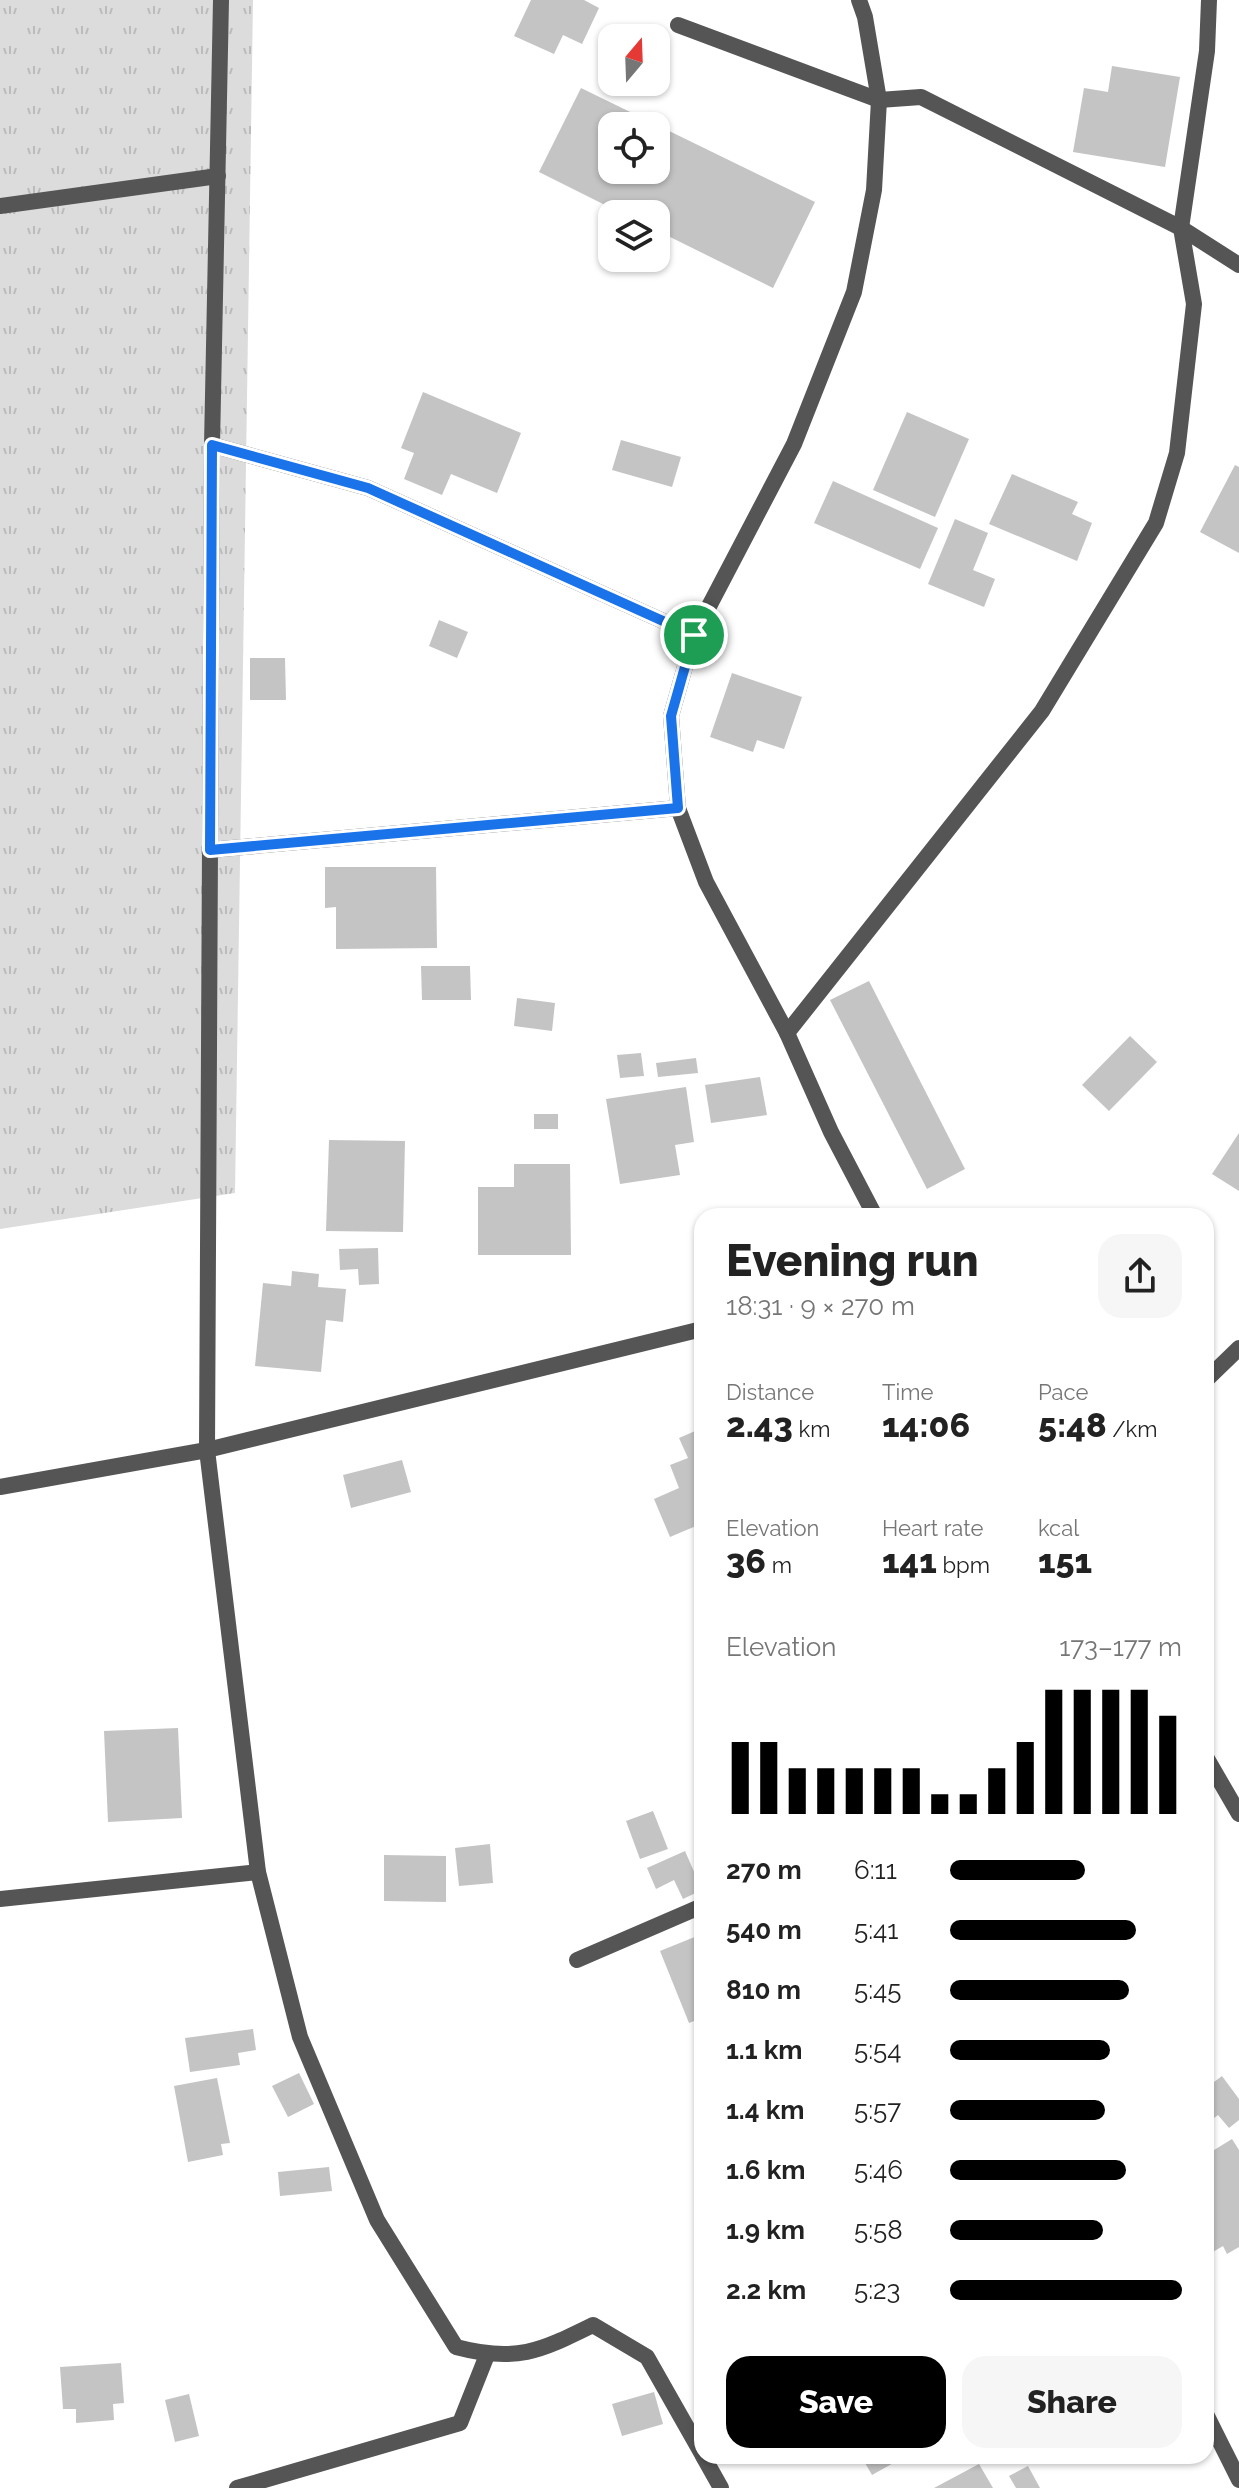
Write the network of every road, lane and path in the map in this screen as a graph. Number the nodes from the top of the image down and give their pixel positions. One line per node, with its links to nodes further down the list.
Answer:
1 (221, 0): 6 (street)
2 (859, 0): 5 (street)
3 (1209, 0): 8 (street)
4 (678, 25): 5 (street)
5 (879, 100): 8 (street); 11 (street)
6 (218, 176): 7 (street); 10 (street)
7 (0, 206)
8 (1181, 228): 9 (street); 14 (street)
9 (1239, 265)
10 (212, 445): 11 (street); 13 (street)
11 (694, 635): 12 (street)
12 (678, 808): 13 (street); 14 (street)
13 (210, 850): 20 (street)
14 (787, 1033): 15 (street)
15 (871, 1208)
16 (694, 1331): 20 (street)
17 (1234, 1353): 18 (street); 19 (street)
18 (1214, 1372)
19 (1239, 1372)
20 (207, 1450): 21 (street); 24 (street)
21 (0, 1487)
22 (1214, 1771): 23 (street)
23 (1239, 1814)
24 (258, 1872): 25 (street); 28 (street)
25 (0, 1899)
26 (694, 1909): 27 (street)
27 (577, 1960)
28 (487, 2355): 30 (street); 33 (street)
29 (1214, 2430): 32 (street)
30 (694, 2441)
31 (707, 2464): 34 (street)
32 (1239, 2480)
33 (237, 2488)
34 (721, 2488)

